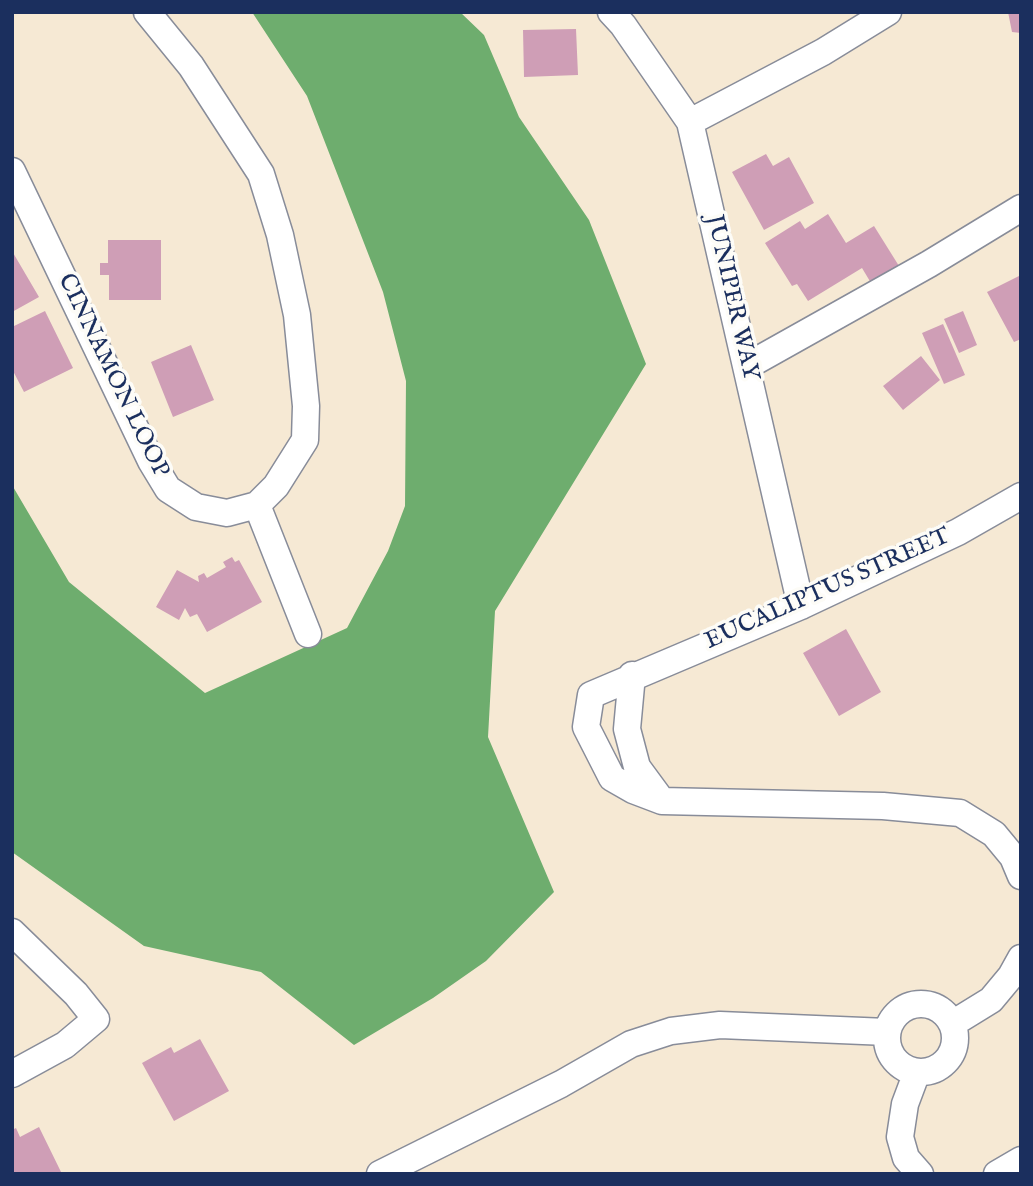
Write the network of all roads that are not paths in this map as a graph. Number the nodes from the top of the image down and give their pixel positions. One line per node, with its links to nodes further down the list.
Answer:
1 (147, 12): 9 (street)
2 (611, 12): 4 (street, JUNIPER WAY)
3 (888, 12): 4 (street)
4 (690, 122): 7 (street, JUNIPER WAY)
5 (12, 171): 9 (street, CINNAMON LOOP)
6 (1021, 208): 7 (street)
7 (747, 366): 10 (street, JUNIPER WAY)
8 (1021, 496): 10 (street, EUCALIPTUS STREET)
9 (257, 505): 11 (street)
10 (801, 606): 12 (street, EUCALIPTUS STREET)
11 (308, 634)
12 (632, 675): 13 (street); 13 (street, EUCALIPTUS STREET)
13 (662, 801): 14 (street, EUCALIPTUS STREET)
14 (1021, 876)
15 (12, 933): 20 (street)
16 (1021, 958): 17 (street)
17 (953, 1024): 18 (street); 19 (street)
18 (887, 1032): 19 (street); 22 (street)
19 (918, 1072): 23 (street)
20 (12, 1074)
21 (1021, 1160): 24 (street)
22 (380, 1174)
23 (920, 1174)
24 (997, 1174)

